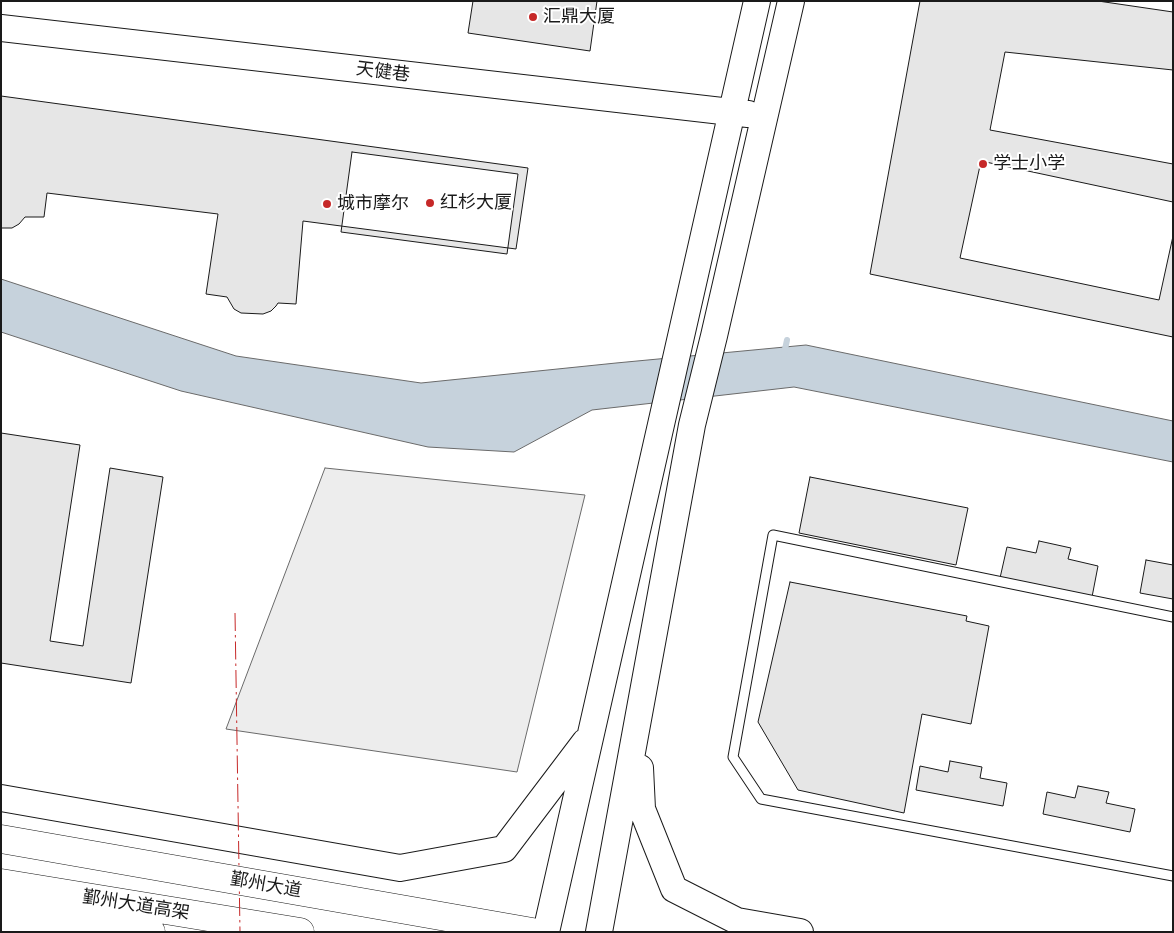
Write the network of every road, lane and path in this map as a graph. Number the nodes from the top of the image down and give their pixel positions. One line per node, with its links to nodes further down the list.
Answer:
1 (757, 1): 4 (main road)
2 (791, 1): 5 (main road)
3 (1, 28): 4 (main road, 天健巷)
4 (732, 113): 5 (main road, 天健巷); 8 (main road)
5 (764, 116): 7 (main road)
6 (1173, 618): 11 (lane)
7 (638, 720): 20 (main road); 21 (main road)
8 (590, 736): 9 (main road); 19 (main road)
9 (1, 798)
10 (1, 839): 18 (main road, 鄞州大道)
11 (1173, 876)
12 (1, 883): 17 (main road, 鄞州大道高架)
13 (1, 908): 16 (main road, 鄞州大道高架)
14 (1, 922): 15 (main road)
15 (60, 932)
16 (152, 932)
17 (300, 932)
18 (532, 932)
19 (546, 932)
20 (599, 932)
21 (800, 932)

